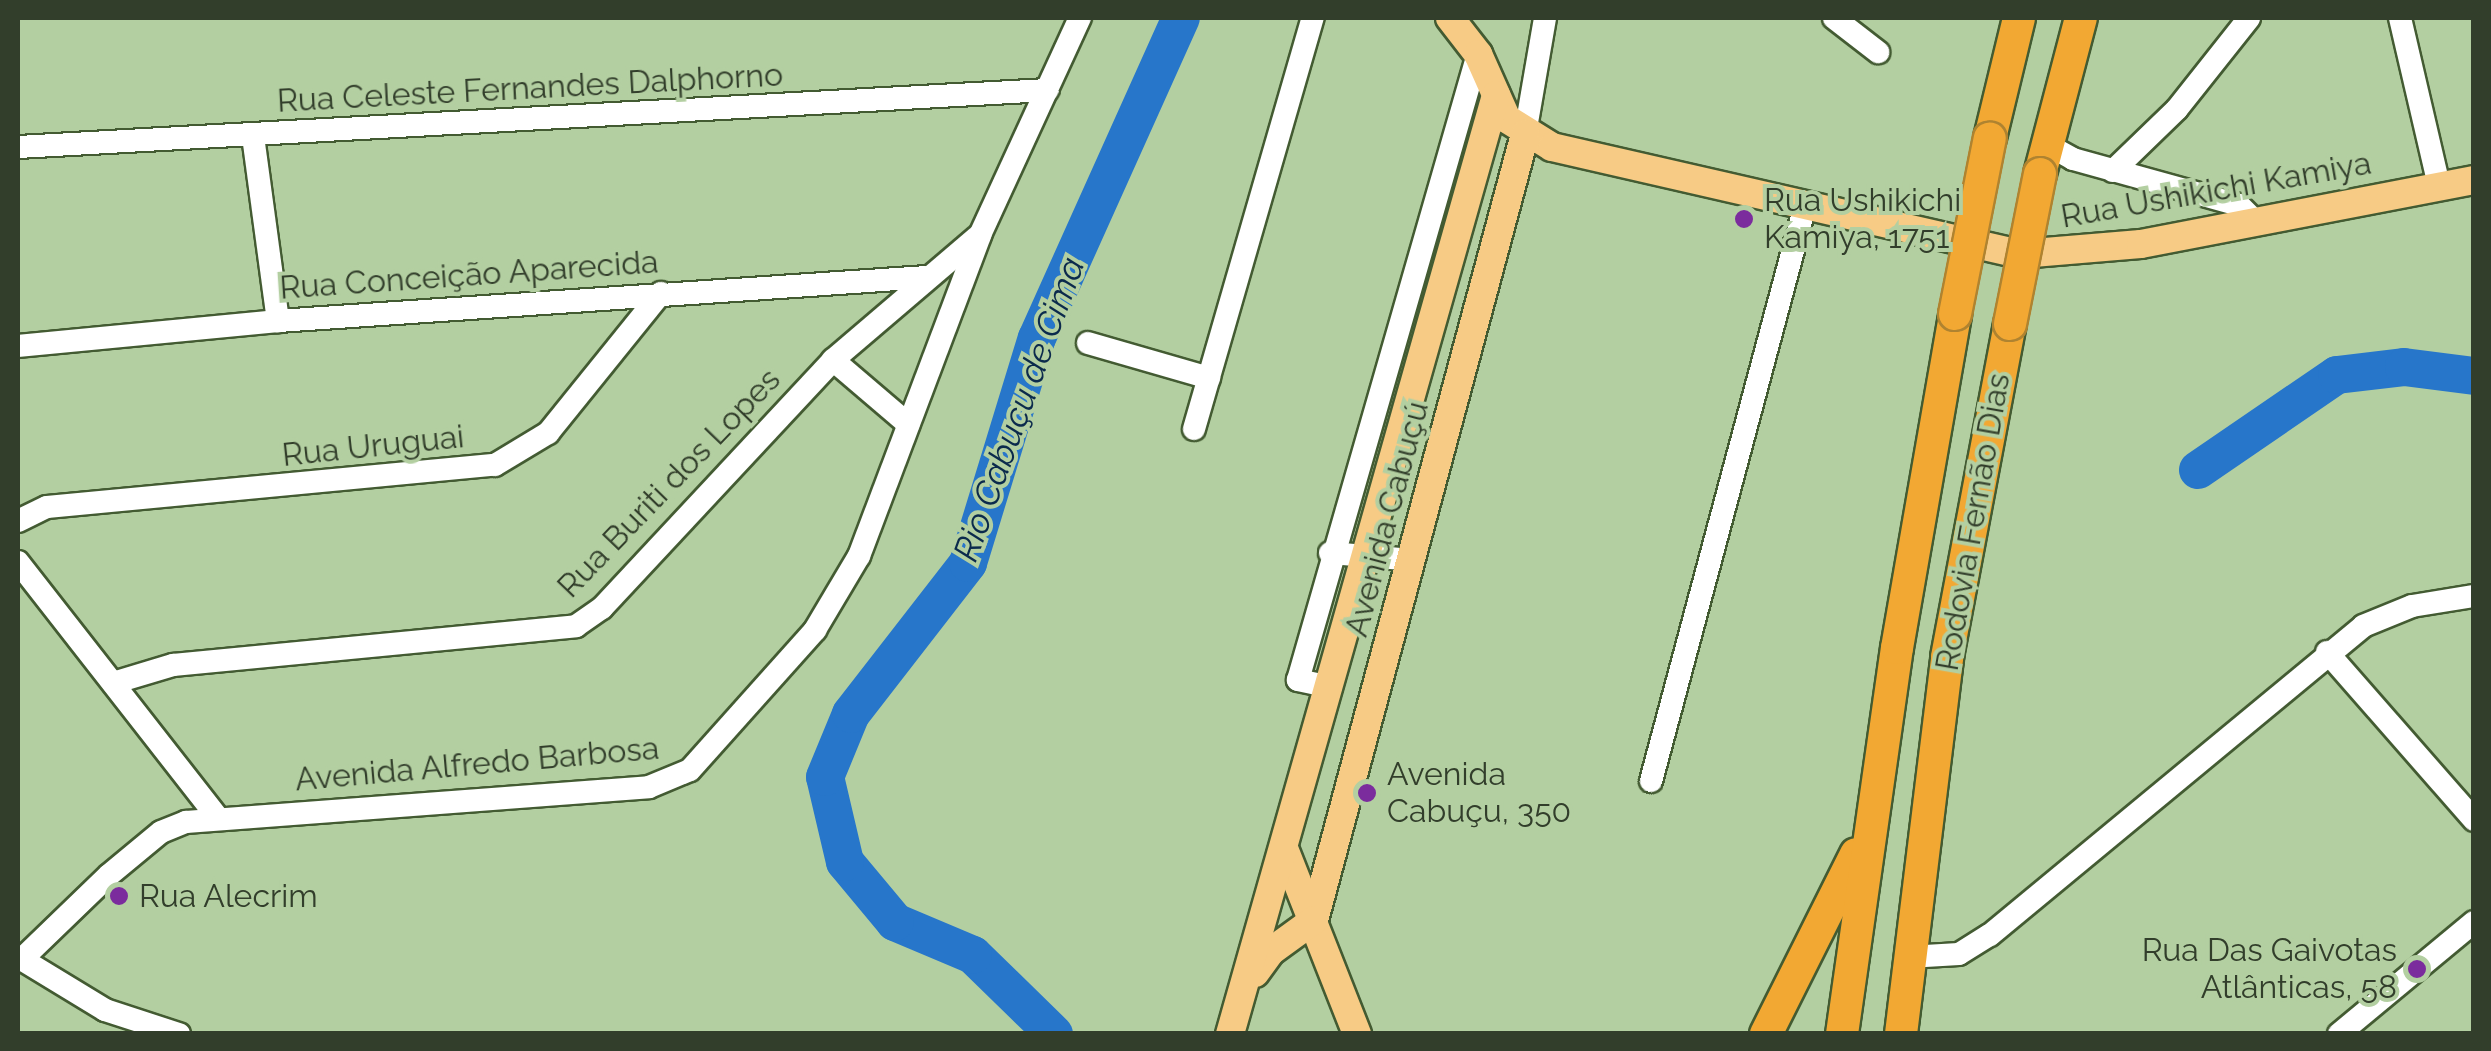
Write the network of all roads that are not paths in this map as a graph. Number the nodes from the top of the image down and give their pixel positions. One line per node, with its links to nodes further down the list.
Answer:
1 (1080, 18): 12 (street, Avenida Alfredo Barbosa)
2 (1313, 18): 30 (street)
3 (1450, 18): 11 (main road)
4 (1545, 18): 14 (street)
5 (1834, 18): 10 (street)
6 (2019, 18): 44 (highway, Rodovia Fernão Dias, bridge)
7 (2081, 18): 17 (highway, Rodovia Fernão Dias)
8 (2249, 18): 18 (street)
9 (2400, 18): 20 (street)
10 (1878, 52)
11 (1478, 54): 13 (main road); 35 (street)
12 (1047, 90): 15 (street, Rua Celeste Fernandes Dalphorno); 23 (street, Avenida Alfredo Barbosa)
13 (1496, 95): 14 (main road); 34 (main road, Avenida Cabuçú)
14 (1525, 134): 21 (main road, Rua Ushikichi Kamiya); 36 (main road, Avenida Cabuçú)
15 (253, 136): 16 (street, Rua Celeste Fernandes Dalphorno); 26 (street)
16 (18, 147)
17 (2044, 159): 18 (street); 52 (highway, Rodovia Fernão Dias, bridge)
18 (2113, 171): 22 (street)
19 (2474, 180): 20 (main road, Rua Ushikichi Kamiya)
20 (2440, 186): 22 (main road, Rua Ushikichi Kamiya)
21 (1804, 209): 22 (main road, Rua Ushikichi Kamiya); 42 (street)
22 (2256, 222)
23 (980, 235): 24 (street, Rua Buriti dos Lopes); 31 (street, Avenida Alfredo Barbosa)
24 (926, 278): 25 (street, Rua Conceição Aparecida); 29 (street, Rua Buriti dos Lopes)
25 (661, 293): 26 (street, Rua Conceição Aparecida); 33 (street, Rua Uruguai)
26 (278, 321): 28 (street, Rua Conceição Aparecida)
27 (1088, 343): 30 (street)
28 (18, 346)
29 (833, 360): 31 (street); 40 (street, Rua Buriti dos Lopes)
30 (1209, 378): 32 (street)
31 (908, 424): 45 (street, Avenida Alfredo Barbosa)
32 (1194, 429)
33 (18, 520)
34 (1367, 551): 35 (street); 36 (street); 41 (main road, Avenida Cabuçú)
35 (1330, 552): 41 (street)
36 (1413, 560): 47 (main road, Avenida Cabuçú)
37 (18, 562): 40 (street)
38 (2474, 596): 39 (street)
39 (2326, 652): 46 (street); 52 (street)
40 (113, 683): 45 (street)
41 (1331, 687): 43 (main road, Avenida Cabuçú)
42 (1651, 781)
43 (1296, 812): 47 (main road); 48 (main road, Avenida Cabuçú)
44 (1873, 818): 58 (highway); 59 (highway, Rodovia Fernão Dias)
45 (220, 819): 53 (street)
46 (2474, 820)
47 (1342, 822): 49 (main road, Avenida Cabuçú)
48 (1285, 851): 49 (main road); 54 (main road, Avenida Cabuçú)
49 (1312, 888): 50 (main road)
50 (1314, 920): 54 (main road); 57 (main road)
51 (2474, 922): 61 (street)
52 (1908, 957): 60 (highway, Rodovia Fernão Dias)
53 (20, 958): 55 (street)
54 (1245, 987): 56 (main road, Avenida Cabuçú)
55 (179, 1034)
56 (1230, 1034)
57 (1356, 1034)
58 (1766, 1034)
59 (1842, 1034)
60 (1901, 1034)
61 (2339, 1034)

